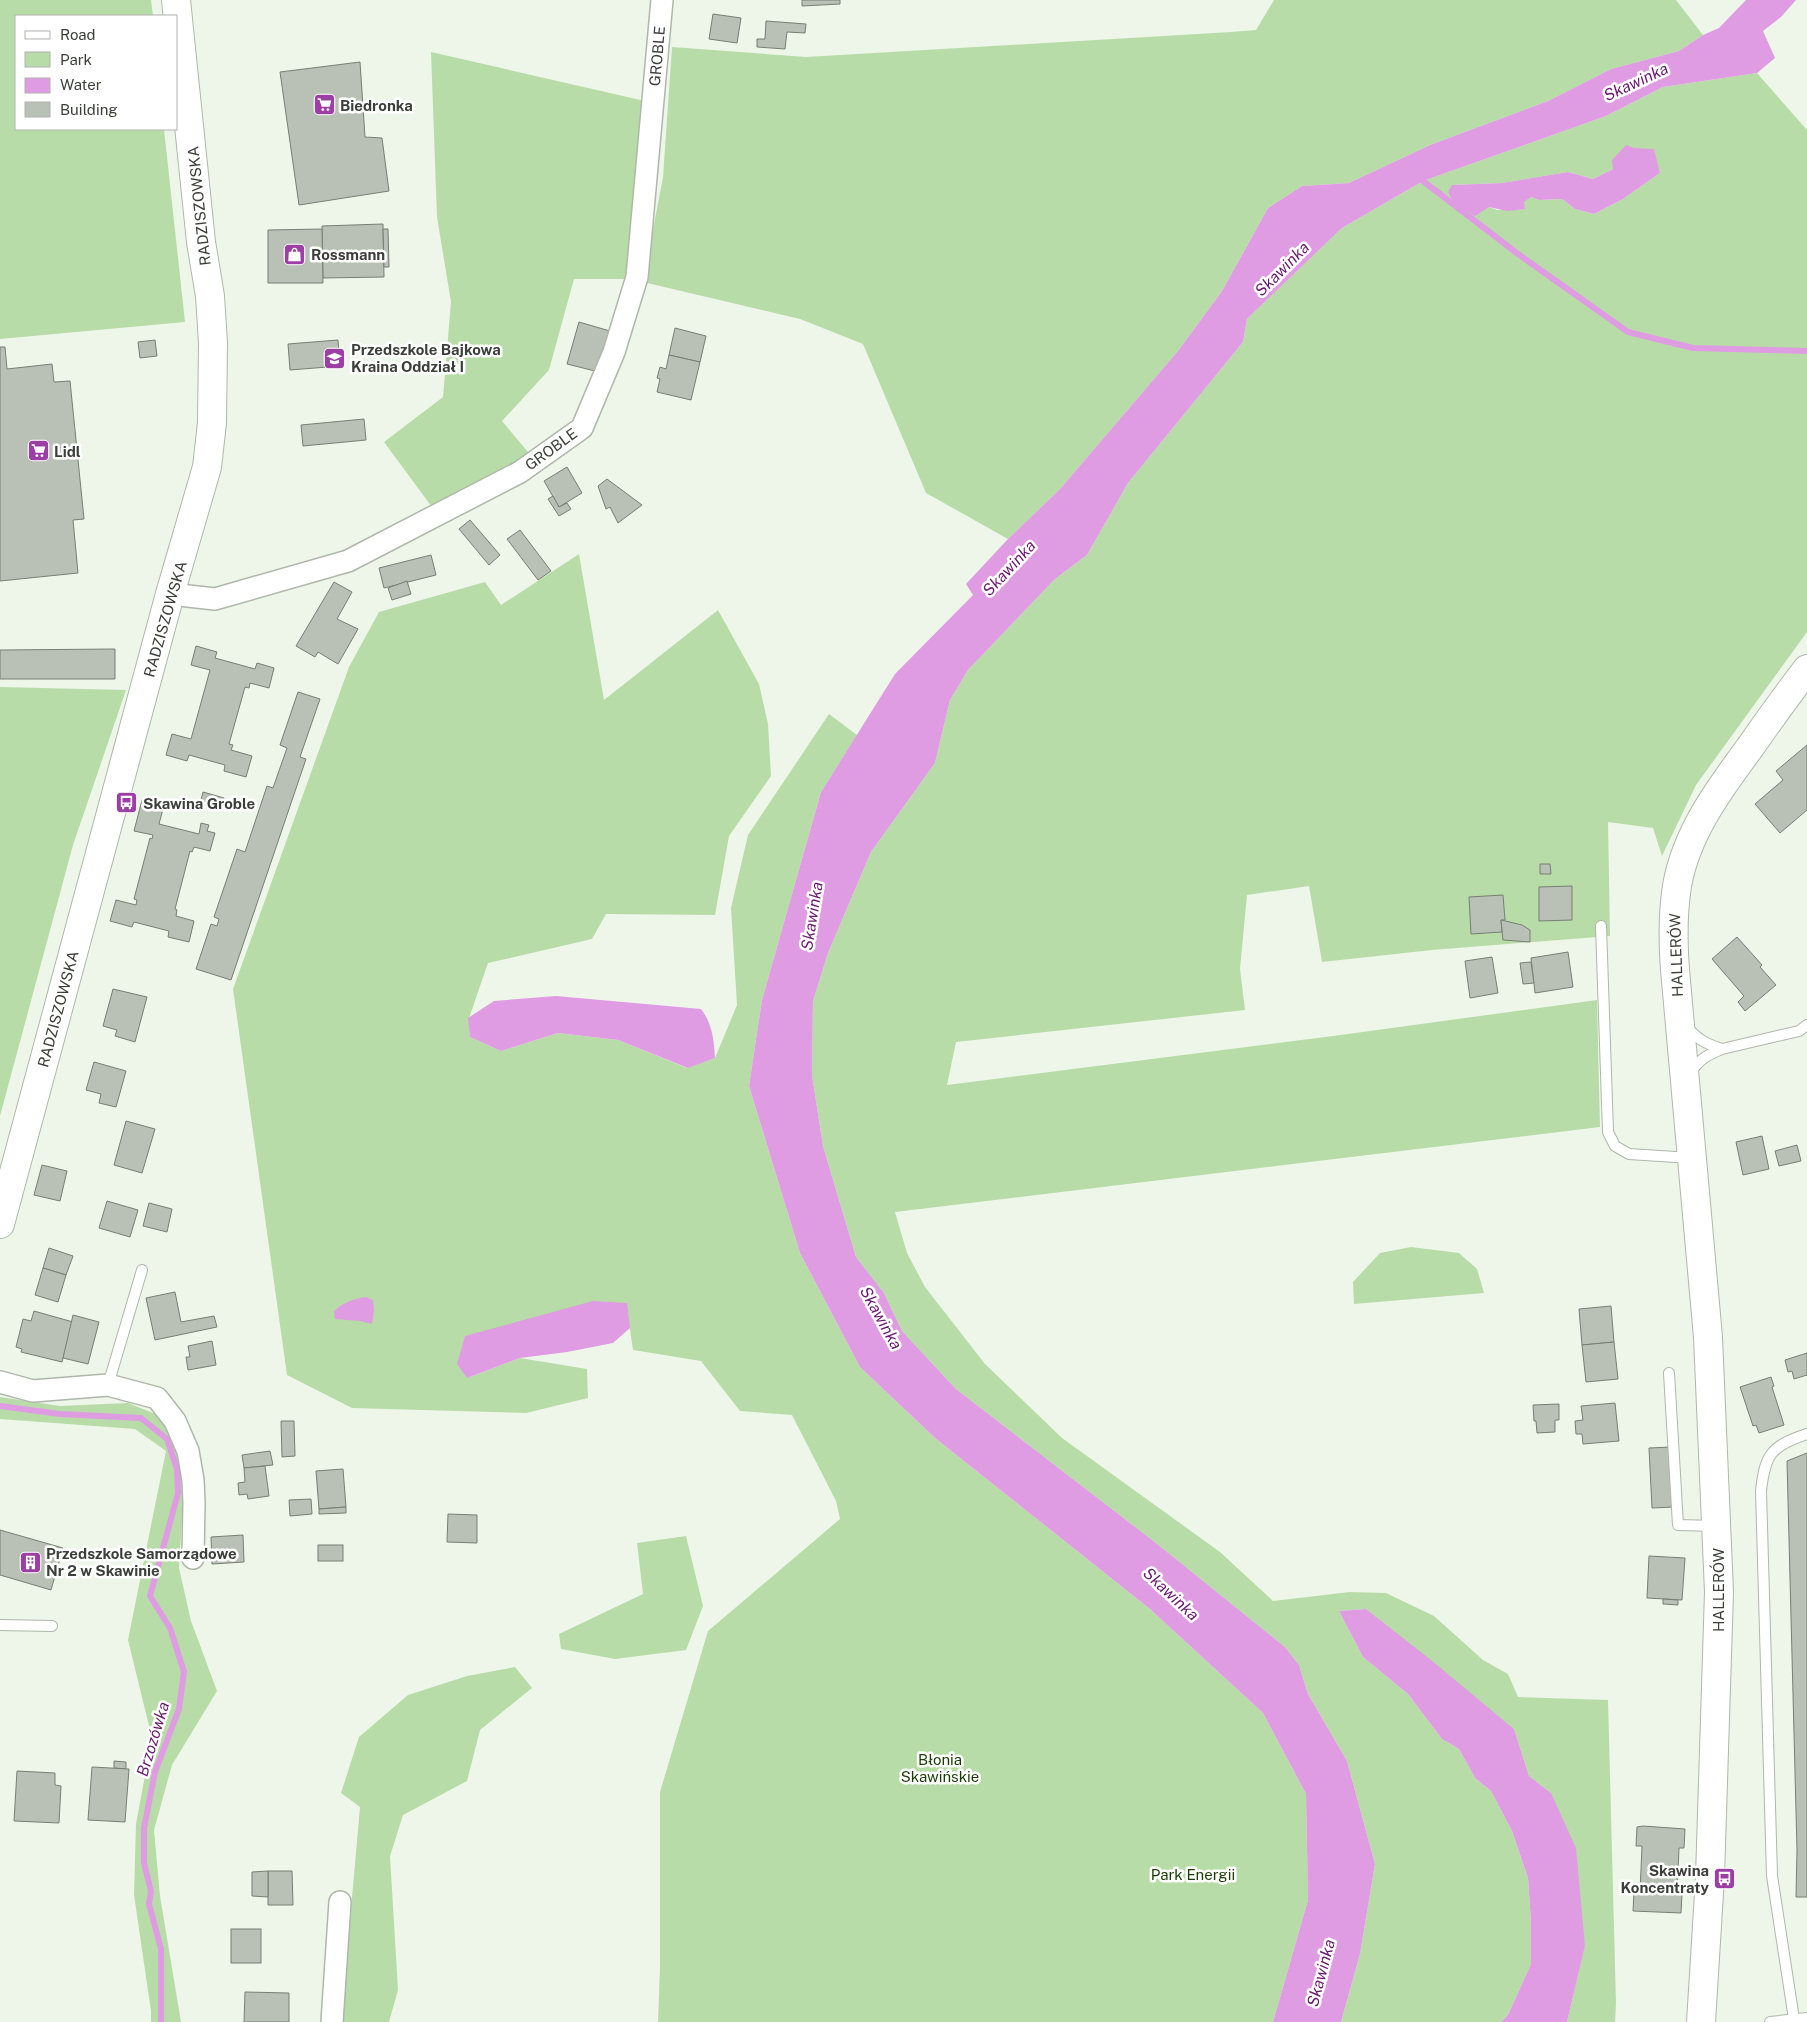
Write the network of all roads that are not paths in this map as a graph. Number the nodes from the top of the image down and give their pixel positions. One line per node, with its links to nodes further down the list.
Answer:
1 (176, 0): 3 (street, RADZISZOWSKA)
2 (662, 0): 5 (street, GROBLE)
3 (178, 15)
4 (178, 19): 5 (street, RADZISZOWSKA)
5 (170, 594): 13 (street, RADZISZOWSKA)
6 (1807, 669): 8 (street, HALLERÓW)
7 (1601, 926): 12 (lane)
8 (1679, 1016): 10 (lane); 11 (street, HALLERÓW)
9 (1807, 1025): 10 (lane)
10 (1722, 1049): 11 (lane)
11 (1686, 1089): 12 (street, HALLERÓW)
12 (1692, 1158): 19 (street, HALLERÓW)
13 (0, 1224)
14 (142, 1270): 17 (lane)
15 (1669, 1373): 19 (lane)
16 (0, 1382): 17 (street)
17 (108, 1385): 20 (street)
18 (1807, 1434): 25 (lane)
19 (1717, 1526): 27 (street, HALLERÓW)
20 (193, 1558)
21 (0, 1625): 22 (lane)
22 (52, 1626)
23 (340, 1902): 26 (street)
24 (1807, 2018): 25 (lane)
25 (1794, 2019): 28 (lane)
26 (332, 2022)
27 (1702, 2022)
28 (1770, 2022)

